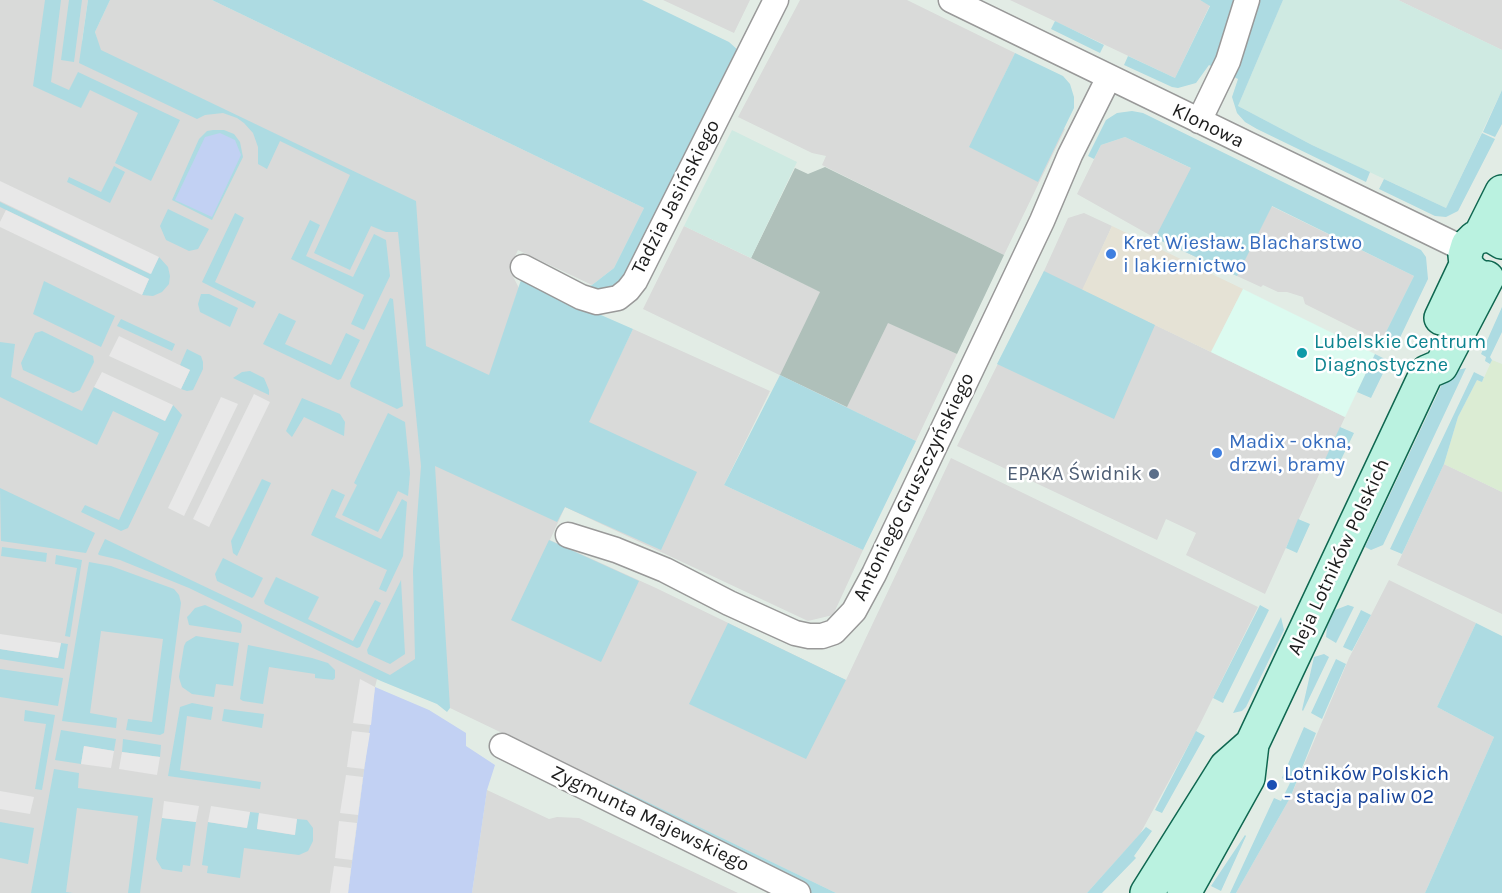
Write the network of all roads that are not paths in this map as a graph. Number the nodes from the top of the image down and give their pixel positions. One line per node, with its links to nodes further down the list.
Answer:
1 (776, 0): 8 (street, Tadzia Jasińskiego)
2 (951, 0): 4 (street, Klonowa)
3 (1247, 0): 5 (street)
4 (1108, 77): 5 (street, Klonowa); 9 (street, Antoniego Gruszczyńskiego)
5 (1199, 120): 7 (street, Klonowa)
6 (1502, 192): 7 (street, Aleja Lotników Polskich)
7 (1488, 253): 10 (street, Aleja Lotników Polskich)
8 (524, 267)
9 (568, 535)
10 (1252, 744): 13 (street, Aleja Lotników Polskich); 14 (street, Aleja Lotników Polskich)
11 (502, 746): 12 (street, Zygmunta Majewskiego)
12 (798, 893)
13 (1147, 893)
14 (1184, 893)

